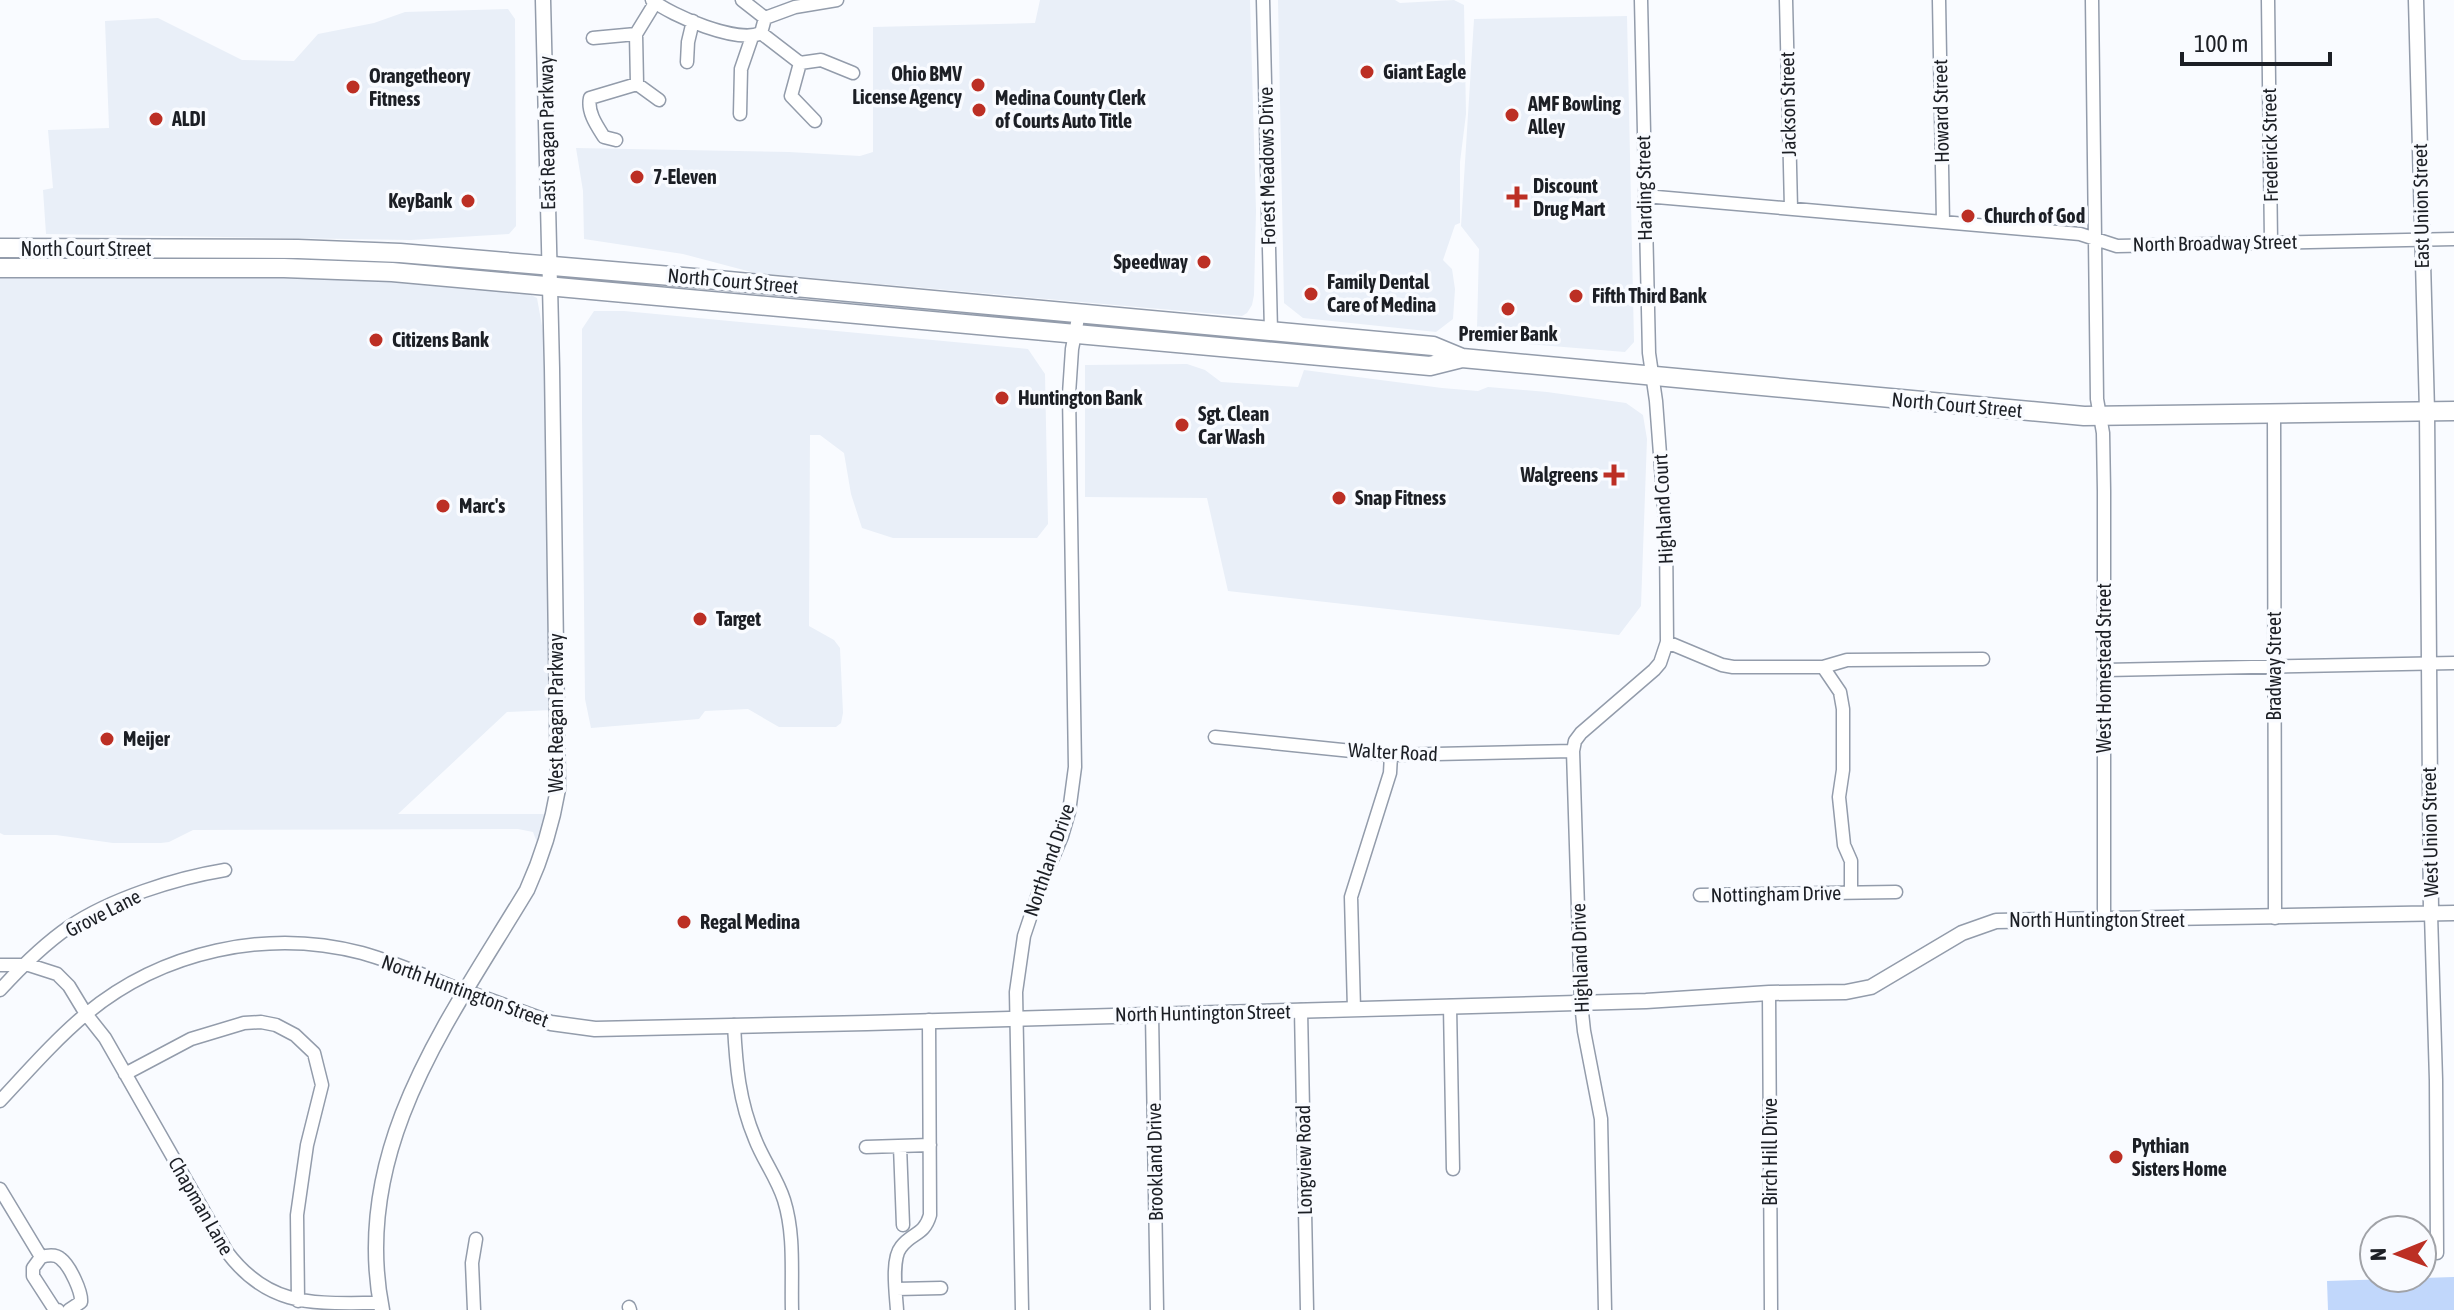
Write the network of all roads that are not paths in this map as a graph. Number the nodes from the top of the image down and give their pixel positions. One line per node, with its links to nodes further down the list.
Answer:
1 (543, 0): 34 (street, East Reagan Parkway)
2 (742, 0): 13 (street)
3 (837, 0): 12 (street)
4 (1263, 0): 38 (street, Forest Meadows Drive)
5 (1641, 0): 26 (street, Harding Street)
6 (1786, 0): 27 (street, Jackson Street)
7 (1939, 0): 28 (street, Howard Street)
8 (2092, 0): 29 (street, West Homestead Street)
9 (2268, 0): 32 (street, Frederick Street)
10 (2416, 0): 31 (street, East Union Street)
11 (654, 2): 14 (street); 15 (street)
12 (795, 4): 13 (street)
13 (765, 18): 16 (street)
14 (693, 21): 16 (street); 18 (street)
15 (636, 34): 17 (street); 21 (street)
16 (757, 35): 19 (street); 23 (street)
17 (593, 38)
18 (687, 62)
19 (800, 63): 20 (street); 24 (street)
20 (853, 73)
21 (637, 84): 22 (street); 25 (street)
22 (659, 100)
23 (740, 114)
24 (815, 121)
25 (616, 140)
26 (1645, 196): 27 (street, North Broadway Street); 41 (street, Harding Street)
27 (1791, 208): 28 (street, North Broadway Street)
28 (1943, 222): 29 (street, North Broadway Street)
29 (2096, 239): 32 (street, North Broadway Street); 45 (street, West Homestead Street)
30 (2454, 239): 31 (street, North Broadway Street)
31 (2422, 240): 32 (street, North Broadway Street); 42 (street, East Union Street)
32 (2271, 242)
33 (0, 248): 34 (main road, North Court Street)
34 (550, 265): 36 (street, West Reagan Parkway); 37 (main road, North Court Street)
35 (0, 268): 36 (main road, North Court Street)
36 (550, 285): 39 (main road, North Court Street); 67 (street, West Reagan Parkway)
37 (1079, 313): 38 (main road, North Court Street); 39 (street, Northland Drive)
38 (1271, 331): 40 (main road, North Court Street)
39 (1075, 334): 40 (main road, North Court Street); 75 (street, Northland Drive)
40 (1462, 358): 41 (main road, North Court Street)
41 (1652, 376): 45 (main road, North Court Street); 46 (street, Highland Court)
42 (2427, 411): 43 (main road, North Court Street); 44 (main road, North Court Street); 48 (street, West Union Street)
43 (2454, 411)
44 (2274, 414): 45 (main road, North Court Street); 51 (street, Bradway Street)
45 (2100, 417): 52 (street, West Homestead Street)
46 (1667, 642): 50 (street); 54 (street)
47 (1983, 659): 50 (street)
48 (2428, 663): 49 (street); 51 (street); 61 (street, West Union Street)
49 (2454, 663)
50 (1823, 667): 58 (street, Nottingham Drive)
51 (2274, 667): 52 (street); 62 (street, Bradway Street)
52 (2105, 670): 63 (street, West Homestead Street)
53 (1215, 737): 55 (street, Walter Road)
54 (1573, 751): 55 (street, Walter Road); 69 (street, Highland Drive)
55 (1391, 755): 71 (street)
56 (225, 870): 65 (street, Grove Lane)
57 (1896, 892): 58 (street, Nottingham Drive)
58 (1851, 893): 59 (street, Nottingham Drive)
59 (1700, 895)
60 (2454, 913): 61 (street, North Huntington Street)
61 (2431, 914): 62 (street, North Huntington Street); 85 (street, West Union Street)
62 (2275, 918): 63 (street, North Huntington Street)
63 (2104, 921): 68 (street, North Huntington Street)
64 (0, 965): 65 (street, Chapman Lane)
65 (22, 965): 66 (street, Grove Lane); 73 (street, Chapman Lane)
66 (0, 990)
67 (466, 992): 73 (street, North Huntington Street); 77 (street, North Huntington Street); 92 (street, West Reagan Parkway)
68 (1769, 993): 69 (street, North Huntington Street); 102 (street, Birch Hill Drive)
69 (1581, 1003): 70 (street, North Huntington Street); 101 (street, Highland Drive)
70 (1450, 1006): 71 (street, North Huntington Street); 83 (street)
71 (1354, 1009): 72 (street, North Huntington Street)
72 (1301, 1010): 74 (street, North Huntington Street); 100 (street, Longview Road)
73 (86, 1014): 78 (street, Chapman Lane); 79 (street, North Huntington Street)
74 (1152, 1014): 75 (street, North Huntington Street); 99 (street, Brookland Drive)
75 (1016, 1017): 76 (street, North Huntington Street); 98 (street, Northland Drive)
76 (929, 1020): 77 (street, North Huntington Street); 80 (street)
77 (734, 1025): 96 (street)
78 (125, 1074): 91 (street, Chapman Lane); 91 (street)
79 (0, 1101)
80 (930, 1145): 81 (street); 90 (street)
81 (900, 1146): 82 (street); 86 (street)
82 (866, 1147)
83 (1453, 1169)
84 (0, 1189): 88 (street)
85 (2437, 1214)
86 (903, 1225)
87 (476, 1239): 95 (street)
88 (41, 1257): 93 (street); 94 (street)
89 (941, 1288): 90 (street)
90 (896, 1289): 97 (street)
91 (298, 1301): 92 (street, Chapman Lane)
92 (381, 1306)
93 (58, 1310)
94 (69, 1310)
95 (474, 1310)
96 (792, 1310)
97 (897, 1310)
98 (1022, 1310)
99 (1157, 1310)
100 (1307, 1310)
101 (1605, 1310)
102 (1771, 1310)

